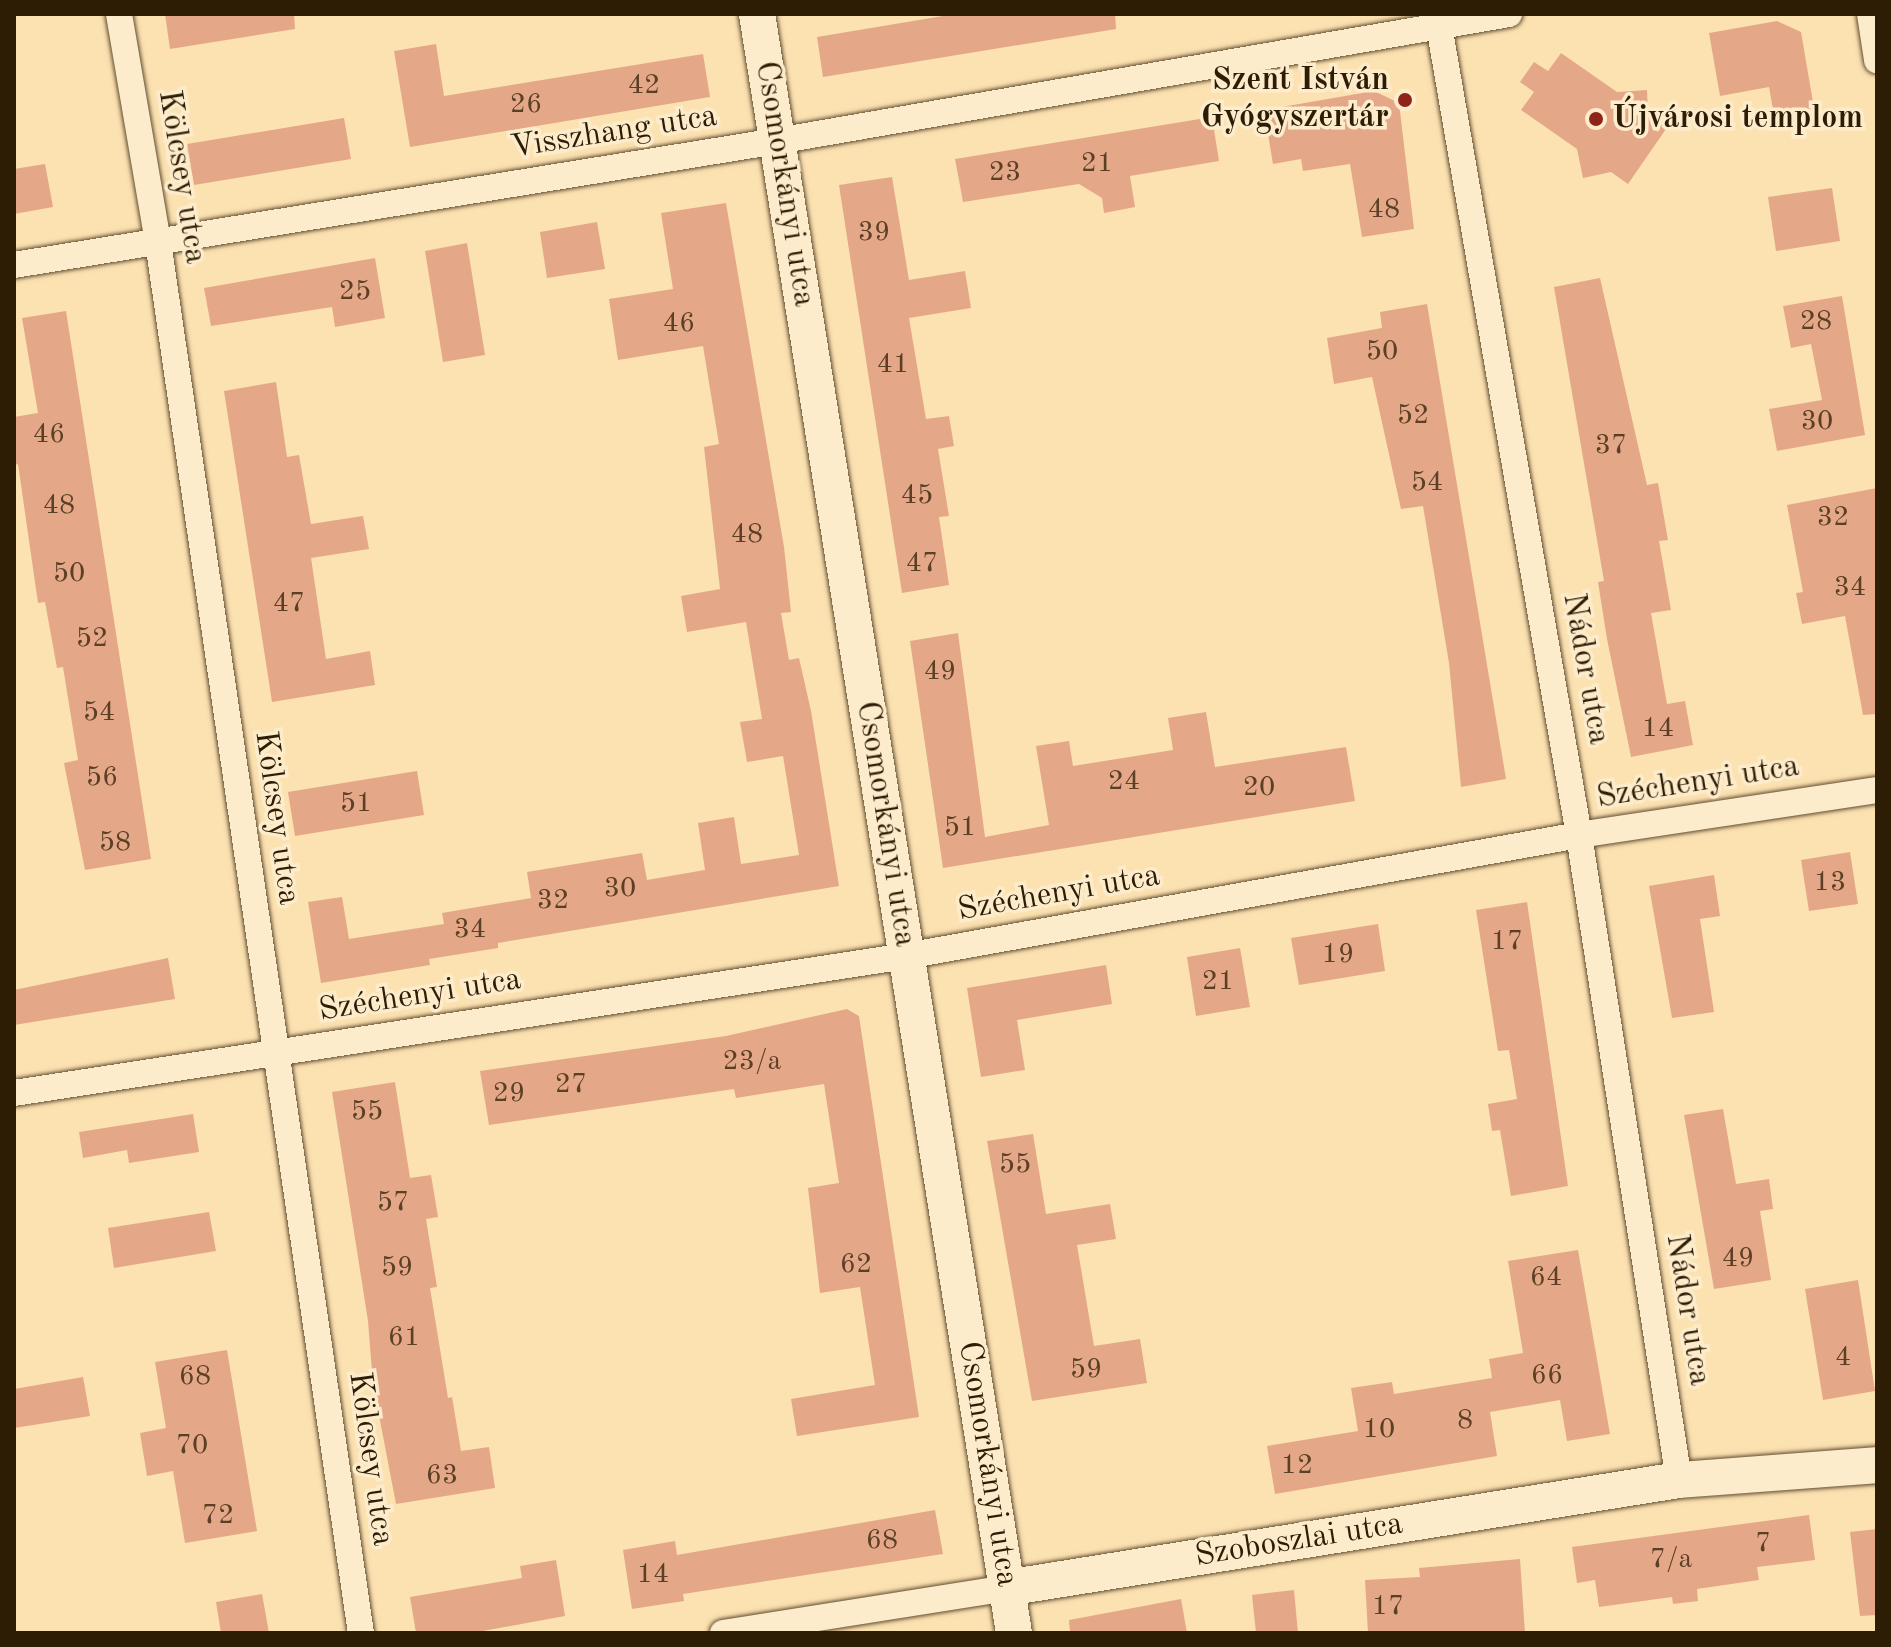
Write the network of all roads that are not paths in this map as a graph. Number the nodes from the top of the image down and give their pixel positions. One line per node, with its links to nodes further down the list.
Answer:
1 (119, 14): 8 (street, Kölcsey utca)
2 (757, 14): 7 (street, Csomorkányi utca)
3 (1509, 14): 5 (street, Visszhang utca)
4 (1870, 14): 6 (street)
5 (1438, 19): 7 (street, Visszhang utca); 11 (street, Nádor utca)
6 (1877, 60)
7 (777, 141): 8 (street, Visszhang utca); 12 (street, Csomorkányi utca)
8 (158, 242): 9 (street, Visszhang utca); 13 (street, Kölcsey utca)
9 (14, 265)
10 (1877, 790): 11 (street, Széchenyi utca)
11 (1579, 835): 12 (street, Széchenyi utca); 16 (street, Nádor utca)
12 (906, 956): 13 (street, Széchenyi utca); 17 (street, Csomorkányi utca)
13 (276, 1053): 14 (street, Széchenyi utca); 18 (street, Kölcsey utca)
14 (14, 1093)
15 (1877, 1465): 16 (street, Szoboszlai utca)
16 (1679, 1480): 17 (street, Szoboszlai utca)
17 (1006, 1588): 19 (street, Szoboszlai utca); 20 (street, Csomorkányi utca)
18 (361, 1633)
19 (723, 1633)
20 (1014, 1633)

